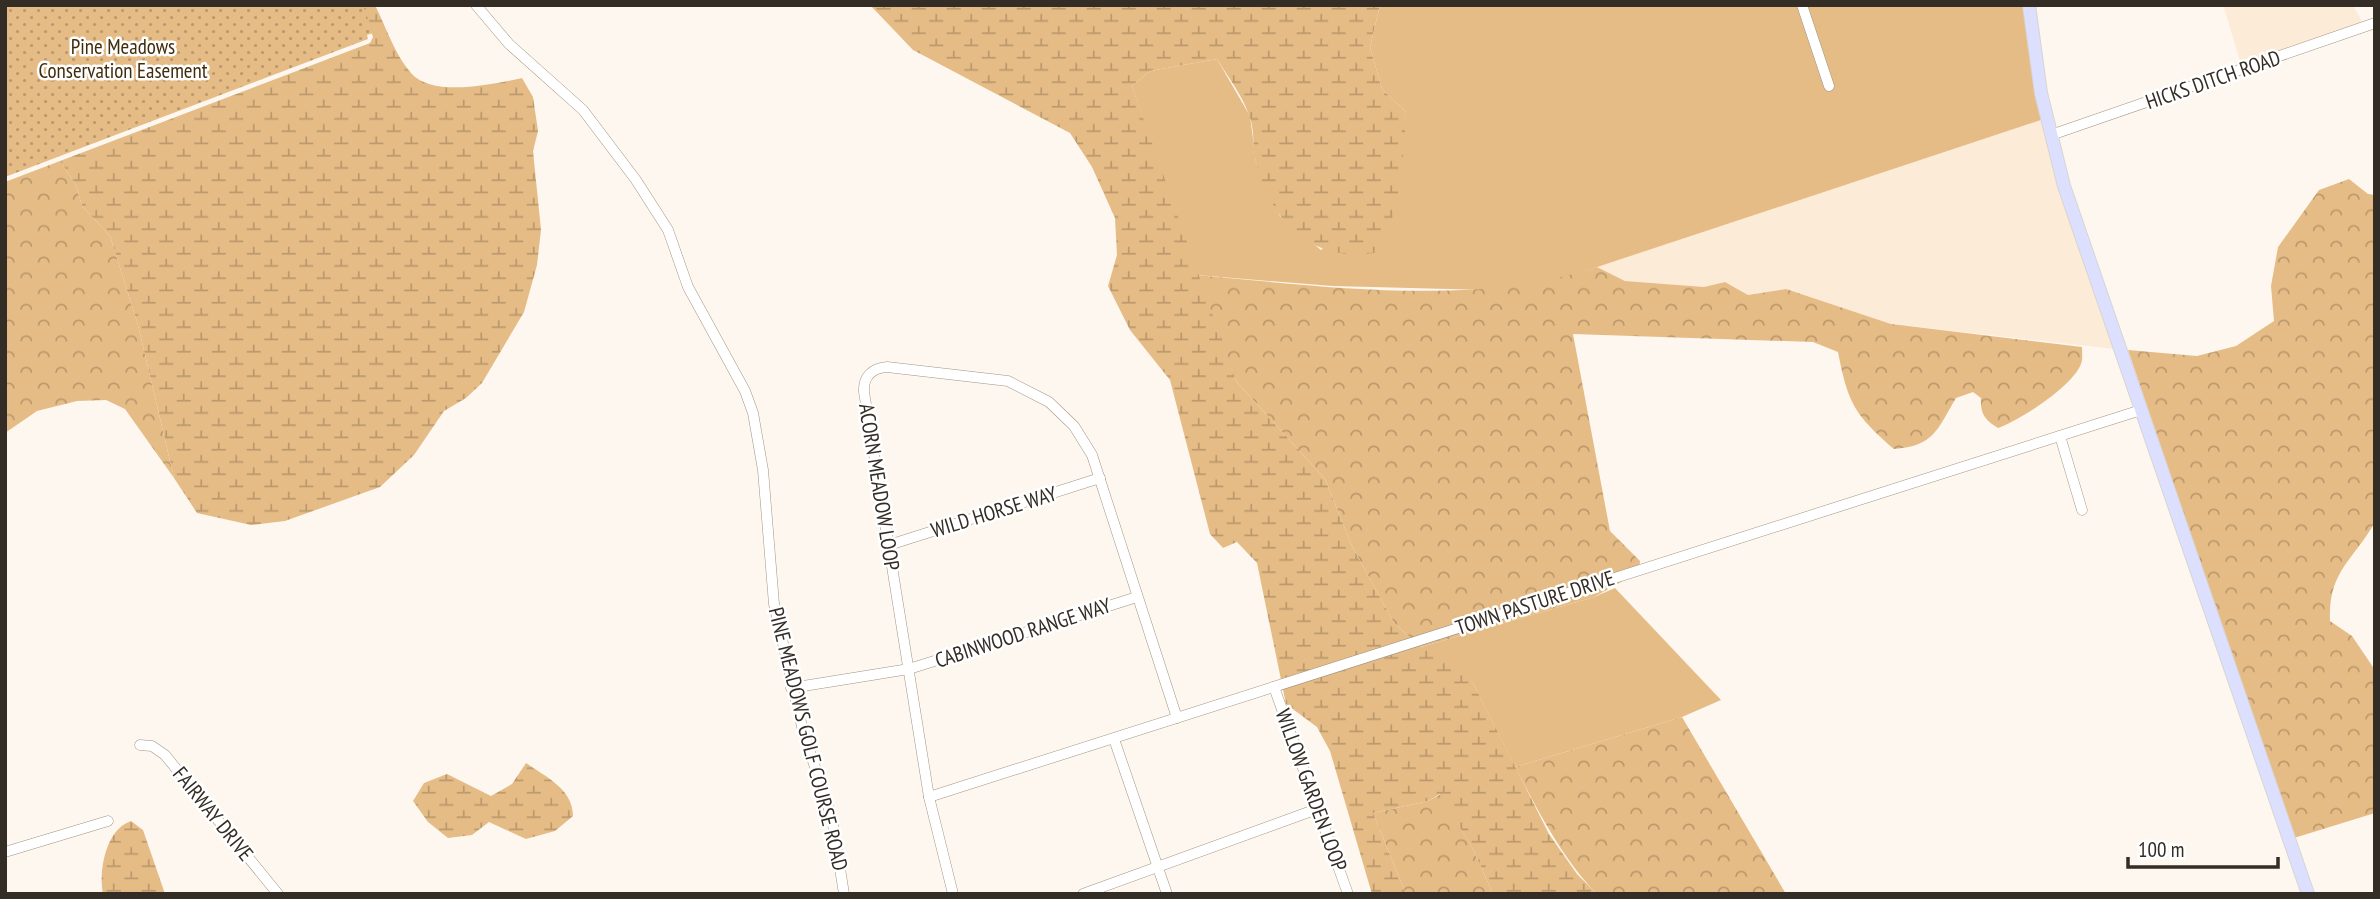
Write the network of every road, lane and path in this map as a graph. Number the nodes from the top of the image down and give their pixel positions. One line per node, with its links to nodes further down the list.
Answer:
1 (476, 5): 15 (street, PINE MEADOWS GOLF COURSE ROAD)
2 (1802, 5): 5 (street)
3 (2029, 5): 6 (main road)
4 (2375, 23): 6 (street, HICKS DITCH ROAD)
5 (1829, 86)
6 (2051, 135): 7 (main road)
7 (2141, 411): 8 (street, TOWN PASTURE DRIVE); 30 (main road)
8 (2060, 436): 10 (street); 14 (street, TOWN PASTURE DRIVE)
9 (1100, 478): 11 (street, WILD HORSE WAY); 11 (street, ACORN MEADOW LOOP); 12 (street, ACORN MEADOW LOOP)
10 (2082, 510)
11 (889, 545): 13 (street, ACORN MEADOW LOOP)
12 (1137, 597): 13 (street, CABINWOOD RANGE WAY); 16 (street, ACORN MEADOW LOOP)
13 (909, 669): 15 (street, CABINWOOD RANGE WAY); 19 (street, ACORN MEADOW LOOP)
14 (1273, 687): 16 (street, TOWN PASTURE DRIVE); 20 (street, WILLOW GARDEN LOOP)
15 (791, 688): 25 (street, PINE MEADOWS GOLF COURSE ROAD)
16 (1177, 718): 17 (street, TOWN PASTURE DRIVE)
17 (1114, 739): 19 (street, TOWN PASTURE DRIVE); 23 (street)
18 (140, 746): 24 (street, FAIRWAY DRIVE)
19 (929, 797): 26 (street)
20 (1317, 808): 23 (street); 29 (street, WILLOW GARDEN LOOP)
21 (108, 821): 22 (street)
22 (5, 852)
23 (1157, 867): 27 (street); 28 (street)
24 (278, 894)
25 (844, 894)
26 (953, 894)
27 (1083, 894)
28 (1167, 894)
29 (1349, 894)
30 (2308, 894)

